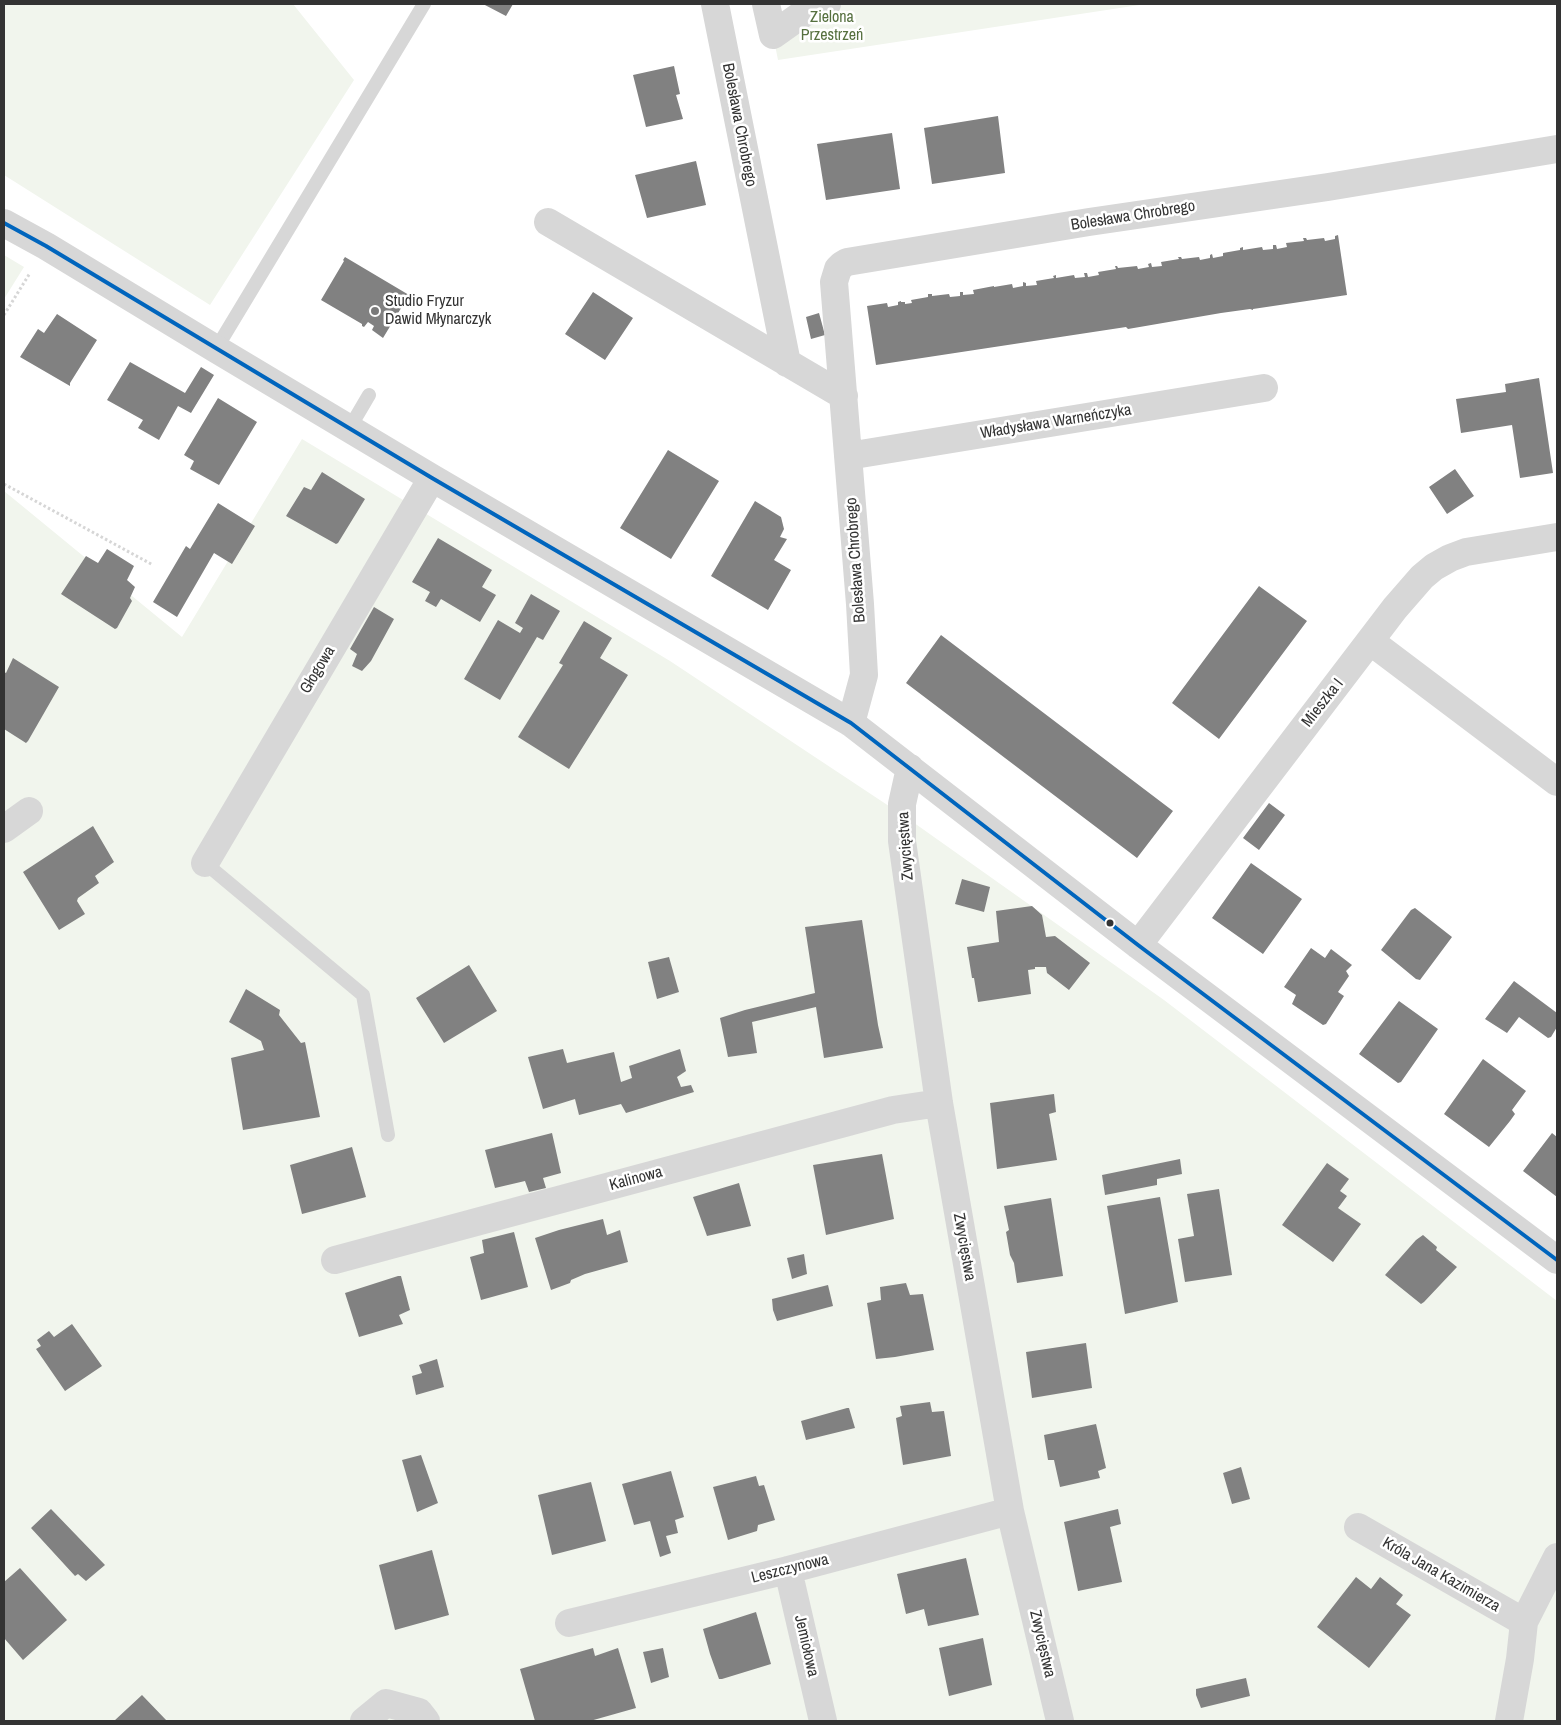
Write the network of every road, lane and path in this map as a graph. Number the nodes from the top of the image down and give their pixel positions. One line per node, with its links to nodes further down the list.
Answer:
1 (424, 4): 10 (lane)
2 (715, 4): 11 (street, Bolesława Chrobrego)
3 (766, 4): 4 (street)
4 (827, 4)
5 (1557, 149): 14 (street, Bolesława Chrobrego)
6 (548, 222): 11 (street)
7 (4, 223): 8 (street)
8 (46, 246): 9 (path); 10 (street)
9 (4, 315)
10 (216, 349): 15 (street)
11 (787, 363): 14 (street)
12 (1264, 388): 16 (street, Władysława Warneńczyka)
13 (369, 395): 15 (lane)
14 (844, 396): 16 (street, Bolesława Chrobrego)
15 (349, 429): 17 (street)
16 (848, 456): 22 (street, Bolesława Chrobrego)
17 (432, 478): 22 (street); 27 (street, Głogowa)
18 (4, 484): 20 (path)
19 (1557, 537): 21 (street, Mieszka I)
20 (153, 565)
21 (1370, 641): 24 (street); 28 (street, Mieszka I)
22 (851, 722): 23 (street)
23 (910, 768): 28 (street); 29 (street, Zwycięstwa)
24 (1557, 782)
25 (29, 811): 26 (street)
26 (4, 828)
27 (205, 863): 30 (lane)
28 (1138, 944): 32 (street)
29 (938, 1103): 31 (street, Kalinowa); 33 (street, Zwycięstwa)
30 (388, 1135)
31 (335, 1260)
32 (1557, 1260)
33 (1010, 1511): 36 (street, Leszczynowa); 42 (street, Zwycięstwa)
34 (1358, 1527): 37 (street, Króla Jana Kazimierza)
35 (1557, 1557): 37 (street)
36 (788, 1570): 38 (street, Leszczynowa); 41 (street, Jemiołowa)
37 (1524, 1622): 43 (street)
38 (569, 1623)
39 (364, 1721): 40 (street)
40 (426, 1721)
41 (823, 1721)
42 (1060, 1721)
43 (1509, 1721)

